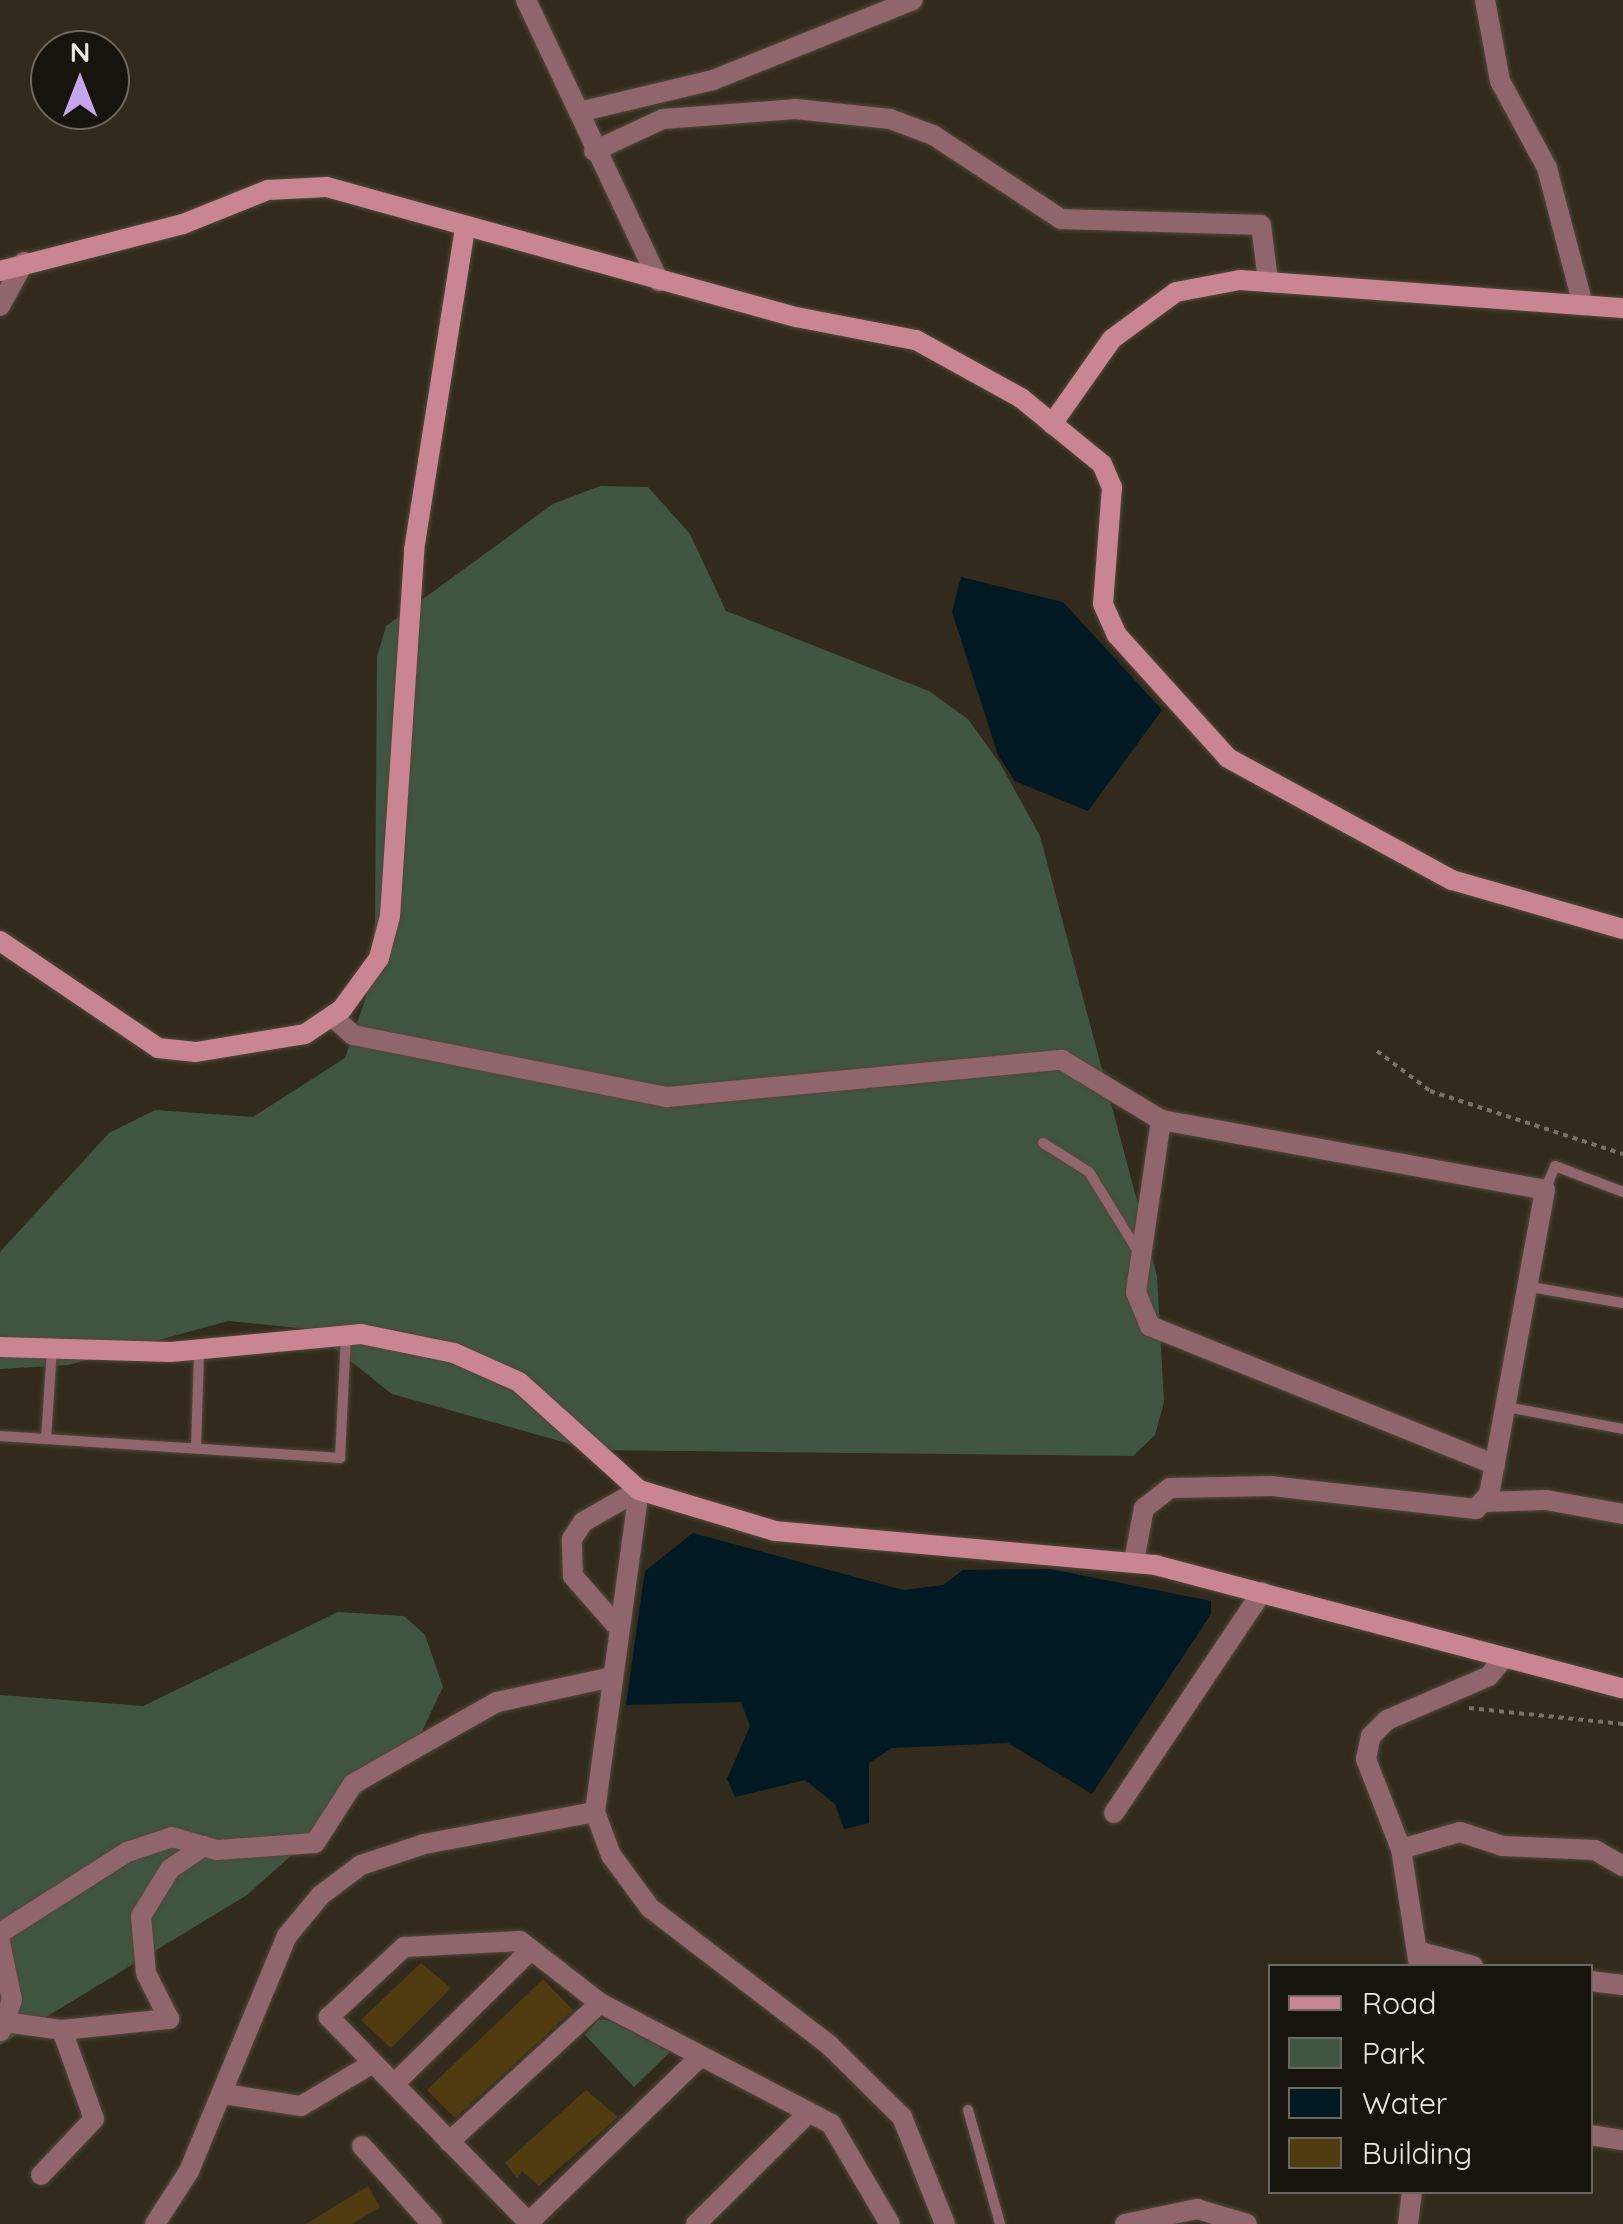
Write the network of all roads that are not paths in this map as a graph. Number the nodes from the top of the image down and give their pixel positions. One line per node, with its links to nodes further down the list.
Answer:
1 (526, 0): 4 (street)
2 (913, 0): 4 (street)
3 (1485, 0): 11 (street)
4 (579, 112): 5 (street)
5 (594, 151): 9 (street); 10 (street)
6 (465, 229): 7 (street); 9 (street); 17 (street)
7 (24, 262): 8 (street); 12 (street)
8 (0, 271)
9 (658, 281): 14 (street)
10 (1268, 282): 11 (street); 14 (street)
11 (1583, 305): 13 (street)
12 (0, 306)
13 (1623, 308)
14 (1052, 424): 15 (street)
15 (1623, 928)
16 (0, 942): 17 (street)
17 (332, 1016): 18 (street)
18 (1161, 1120): 20 (street); 22 (street)
19 (1043, 1143): 22 (lane)
20 (1545, 1190): 21 (lane); 23 (street)
21 (1623, 1192)
22 (1142, 1258): 34 (street)
23 (1531, 1287): 24 (lane); 29 (street)
24 (1623, 1303)
25 (346, 1336): 28 (street); 33 (lane); 35 (street)
26 (0, 1347): 27 (street)
27 (52, 1348): 28 (street); 32 (lane)
28 (199, 1349): 33 (lane)
29 (1506, 1407): 30 (lane); 34 (street)
30 (1623, 1430)
31 (0, 1436): 32 (lane)
32 (46, 1439): 33 (lane)
33 (196, 1448)
34 (1495, 1464): 36 (street)
35 (639, 1490): 38 (street); 40 (street); 40 (street)
36 (1482, 1502): 37 (street); 38 (street)
37 (1623, 1514)
38 (1134, 1561): 39 (street)
39 (1262, 1592): 41 (street); 45 (street)
40 (615, 1624): 42 (street)
41 (1503, 1658): 43 (street); 47 (street)
42 (608, 1678): 44 (street); 46 (street)
43 (1623, 1689)
44 (595, 1812): 62 (street); 76 (street)
45 (1114, 1814)
46 (204, 1846): 49 (street); 58 (street)
47 (1401, 1850): 48 (street); 52 (street)
48 (1623, 1866)
49 (0, 1933)
50 (0, 1942): 57 (street)
51 (532, 1950): 56 (street); 60 (street); 61 (street)
52 (1418, 1959): 53 (street)
53 (1458, 1964)
54 (1593, 1981): 55 (street)
55 (1623, 1985)
56 (600, 2003): 59 (street); 67 (street)
57 (2, 2028): 58 (street)
58 (62, 2030): 69 (street)
59 (700, 2058): 64 (street); 72 (street)
60 (373, 2063): 61 (street); 62 (street)
61 (394, 2084): 67 (street)
62 (224, 2094): 73 (street)
63 (968, 2110): 77 (lane)
64 (807, 2114): 74 (street); 75 (street)
65 (1593, 2136): 66 (street)
66 (1623, 2140)
67 (449, 2142): 72 (street)
68 (362, 2146): 71 (street)
69 (41, 2176)
70 (1412, 2194): 80 (street)
71 (425, 2222)
72 (529, 2223)
73 (155, 2224)
74 (696, 2224)
75 (890, 2224)
76 (945, 2224)
77 (1000, 2224)
78 (1125, 2224): 79 (street)
79 (1247, 2224)
80 (1408, 2224)

